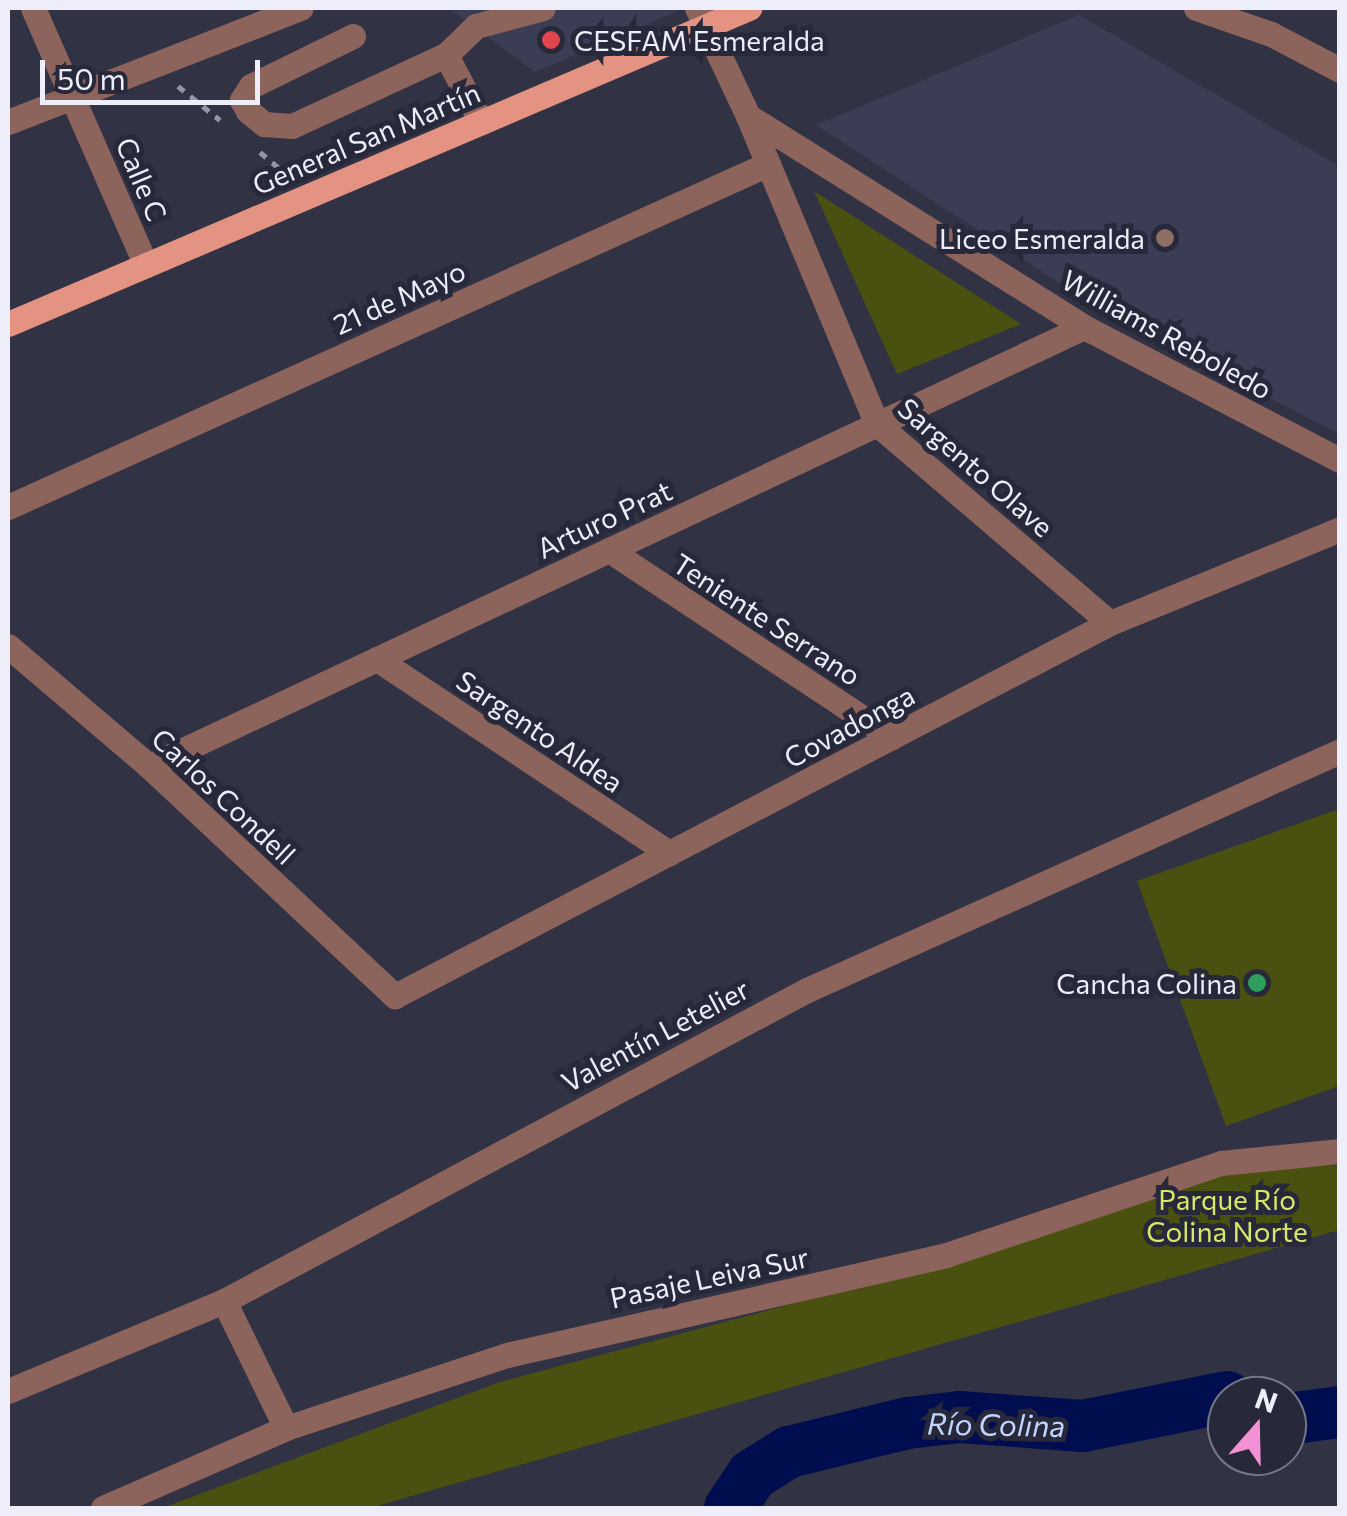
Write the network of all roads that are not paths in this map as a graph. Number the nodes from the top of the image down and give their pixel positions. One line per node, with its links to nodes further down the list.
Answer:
1 (32, 8): 10 (street, Calle C)
2 (301, 8): 10 (street)
3 (543, 8): 8 (street)
4 (748, 8): 6 (main road, General San Martín)
5 (1196, 8): 9 (street)
6 (700, 17): 11 (street); 13 (main road, General San Martín)
7 (353, 36): 8 (street)
8 (446, 55): 13 (street)
9 (1340, 70)
10 (73, 92): 12 (street); 15 (street, Calle C)
11 (748, 116): 14 (street); 17 (street, Williams Reboledo)
12 (8, 122)
13 (481, 122): 15 (main road, General San Martín)
14 (768, 164): 18 (street, Sargento Olave); 20 (street, 21 de Mayo)
15 (146, 265): 16 (main road, General San Martín)
16 (8, 324)
17 (1084, 327): 18 (street, Arturo Prat); 19 (street, Williams Reboledo)
18 (877, 424): 22 (street, Arturo Prat); 23 (street, Sargento Olave)
19 (1340, 460)
20 (8, 507)
21 (1340, 530): 23 (street, Covadonga)
22 (608, 550): 25 (street, Arturo Prat); 26 (street, Teniente Serrano)
23 (1110, 623): 26 (street, Covadonga)
24 (8, 646): 28 (street, Carlos Condell)
25 (377, 659): 28 (street, Arturo Prat); 29 (street, Sargento Aldea)
26 (892, 737): 29 (street, Covadonga)
27 (1340, 750): 32 (street, Valentín Letelier)
28 (149, 766): 30 (street, Carlos Condell)
29 (669, 853): 30 (street, Covadonga)
30 (395, 996)
31 (1340, 1151): 34 (street, Pasaje Leiva Sur)
32 (224, 1301): 33 (street, Valentín Letelier); 34 (street)
33 (8, 1392)
34 (286, 1428): 35 (street, Pasaje Leiva Sur)
35 (103, 1508)

